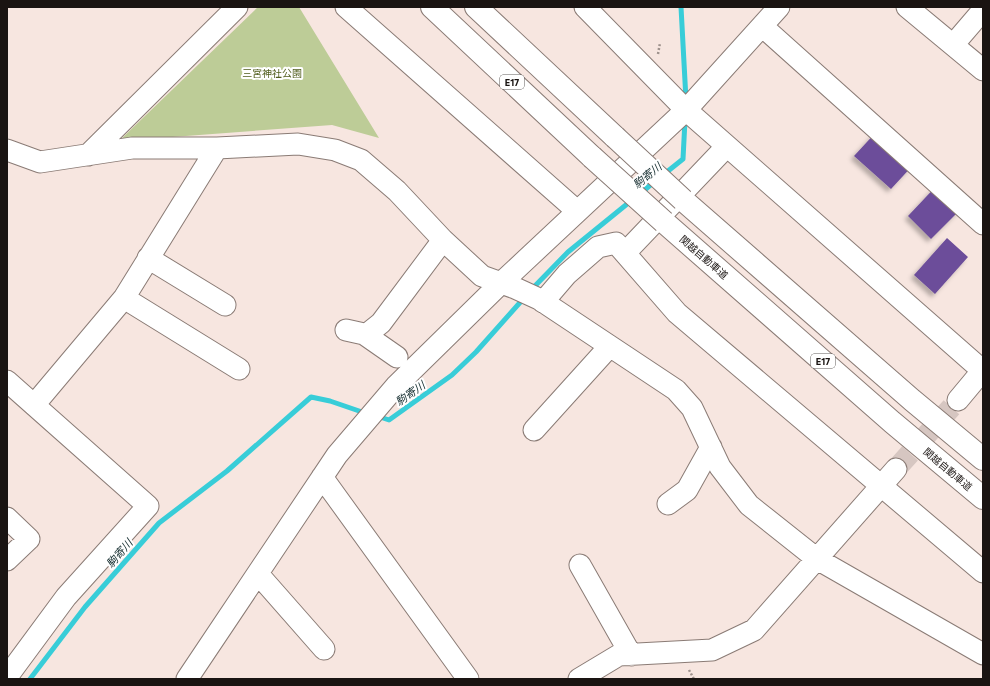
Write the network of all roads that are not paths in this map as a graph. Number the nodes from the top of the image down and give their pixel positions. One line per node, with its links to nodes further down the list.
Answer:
1 (237, 7): 16 (street)
2 (346, 7): 17 (street)
3 (432, 7): 41 (highway, 関越自動車道 / E17, bridge)
4 (476, 7): 37 (highway, bridge)
5 (585, 7): 12 (street)
6 (779, 7): 9 (street)
7 (909, 7): 10 (street)
8 (983, 10): 10 (street)
9 (762, 26): 12 (street); 18 (street)
10 (952, 45): 11 (street)
11 (983, 70)
12 (686, 110): 13 (street); 17 (street)
13 (727, 146): 20 (street); 31 (street)
14 (217, 148): 16 (street); 19 (street); 21 (street)
15 (7, 150): 16 (street)
16 (88, 155)
17 (577, 211): 22 (street)
18 (980, 214)
19 (444, 240): 22 (street); 27 (street)
20 (621, 248): 24 (street); 40 (street)
21 (148, 258): 23 (street); 25 (street)
22 (508, 286): 24 (street); 39 (street)
23 (124, 298): 30 (street); 34 (street)
24 (541, 300): 28 (street)
25 (225, 305)
26 (346, 330): 27 (street)
27 (366, 335): 29 (street)
28 (609, 347): 35 (street); 36 (street)
29 (397, 357)
30 (239, 369)
31 (983, 371): 33 (street)
32 (7, 381): 34 (street)
33 (958, 400)
34 (34, 405): 52 (street)
35 (534, 430)
36 (711, 447): 42 (street); 44 (street)
37 (983, 459)
38 (896, 469): 40 (street)
39 (322, 477): 48 (street); 54 (street)
40 (879, 486): 44 (street); 47 (street)
41 (983, 498)
42 (668, 504)
43 (7, 518): 45 (street)
44 (817, 559): 50 (street); 51 (street)
45 (7, 560)
46 (580, 565): 51 (street)
47 (983, 572)
48 (258, 574): 49 (street); 53 (street)
49 (324, 649)
50 (983, 654)
51 (631, 655): 55 (street)
52 (7, 678)
53 (187, 679)
54 (468, 679)
55 (579, 679)

